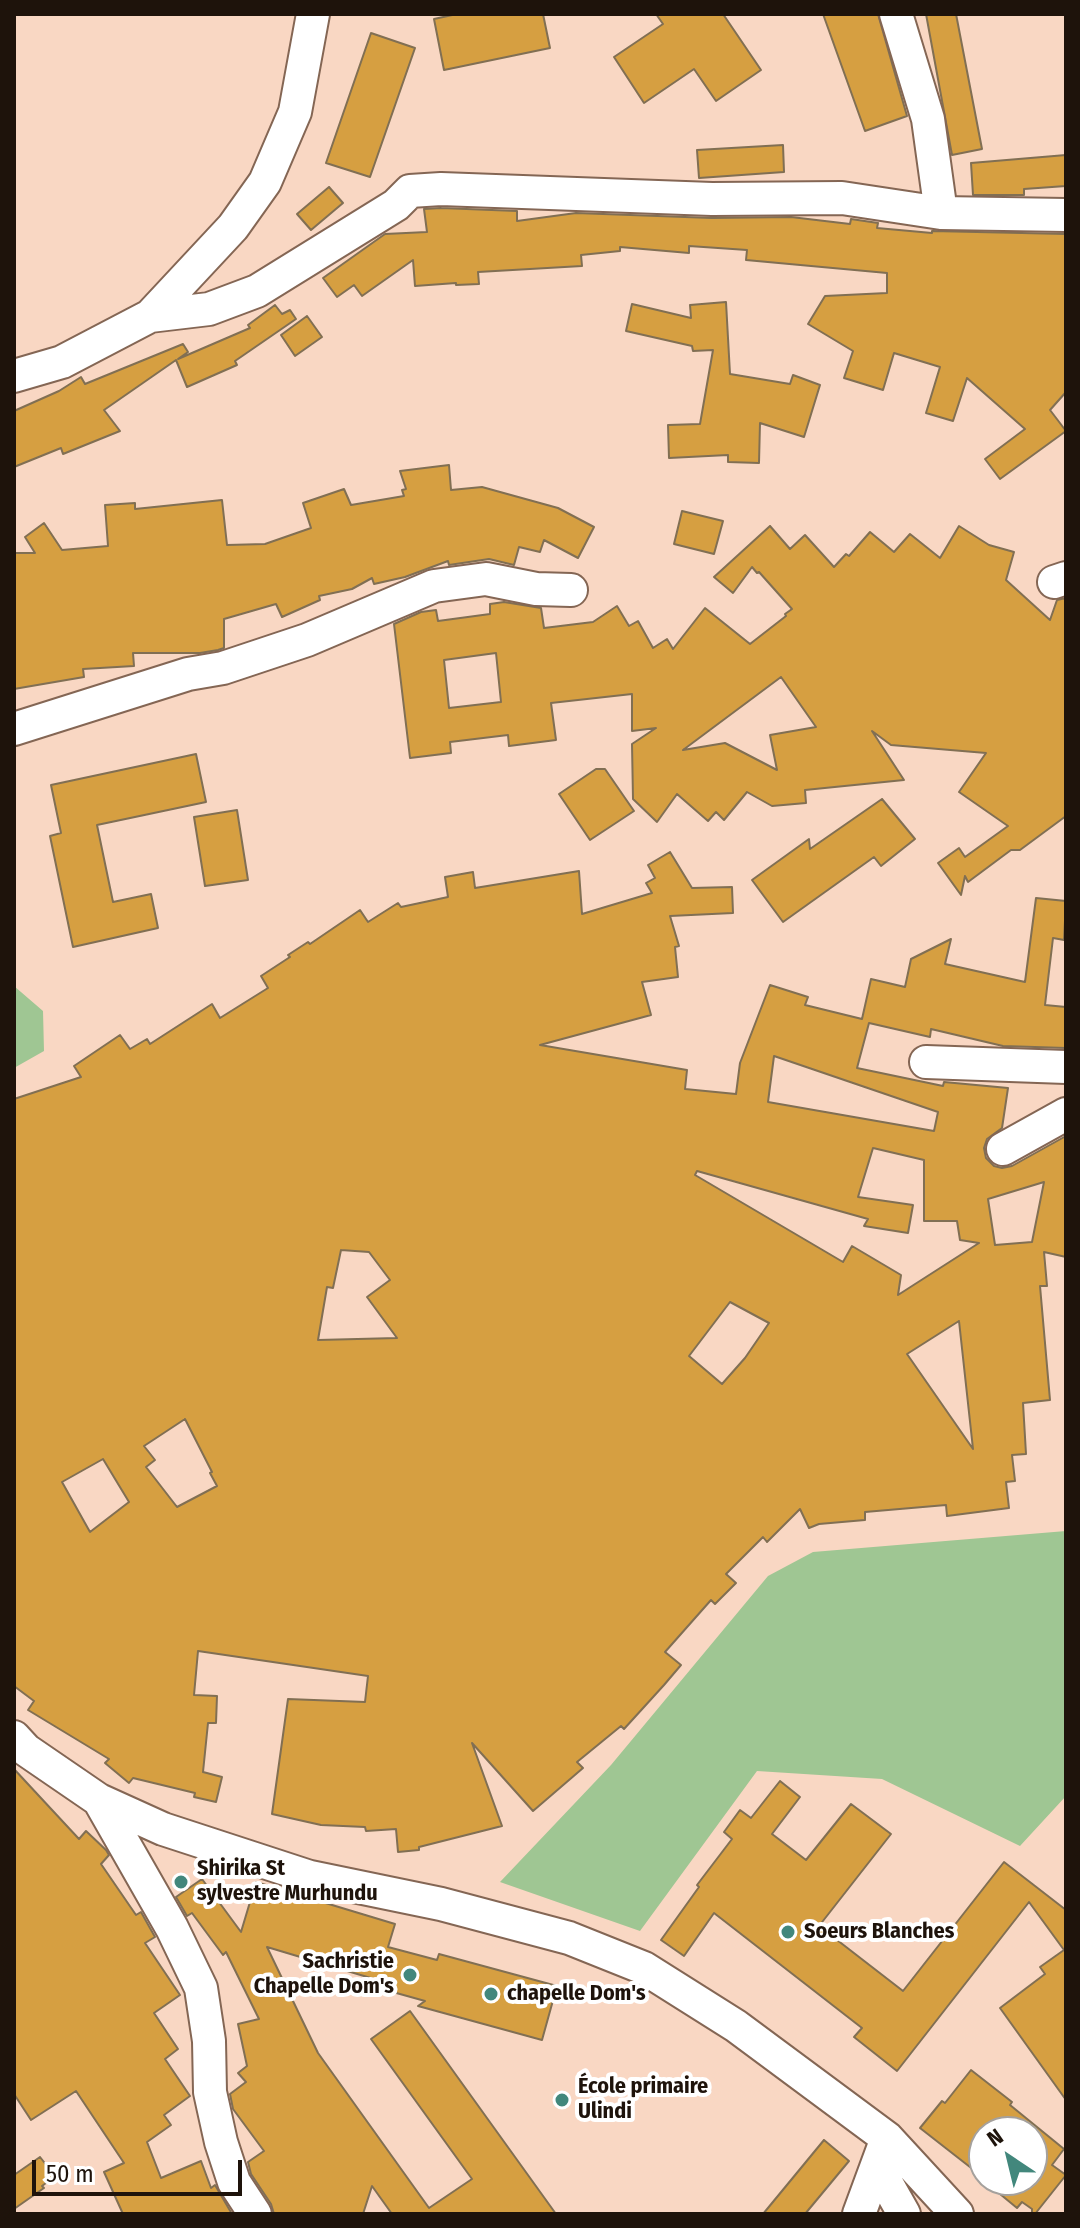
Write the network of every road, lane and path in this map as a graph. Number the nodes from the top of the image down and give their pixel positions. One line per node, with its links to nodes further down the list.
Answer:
1 (313, 14): 5 (street)
2 (896, 14): 3 (street)
3 (941, 213): 4 (street); 5 (street)
4 (1066, 215)
5 (150, 316): 6 (street)
6 (14, 376)
7 (571, 590): 8 (street)
8 (14, 729)
9 (926, 1062): 10 (street)
10 (1066, 1067)
11 (1066, 1114): 12 (street)
12 (1003, 1149)
13 (14, 1737): 14 (street)
14 (99, 1800): 15 (street); 16 (street)
15 (882, 2152): 17 (street); 18 (street); 19 (street)
16 (255, 2214)
17 (859, 2214)
18 (904, 2214)
19 (957, 2214)

